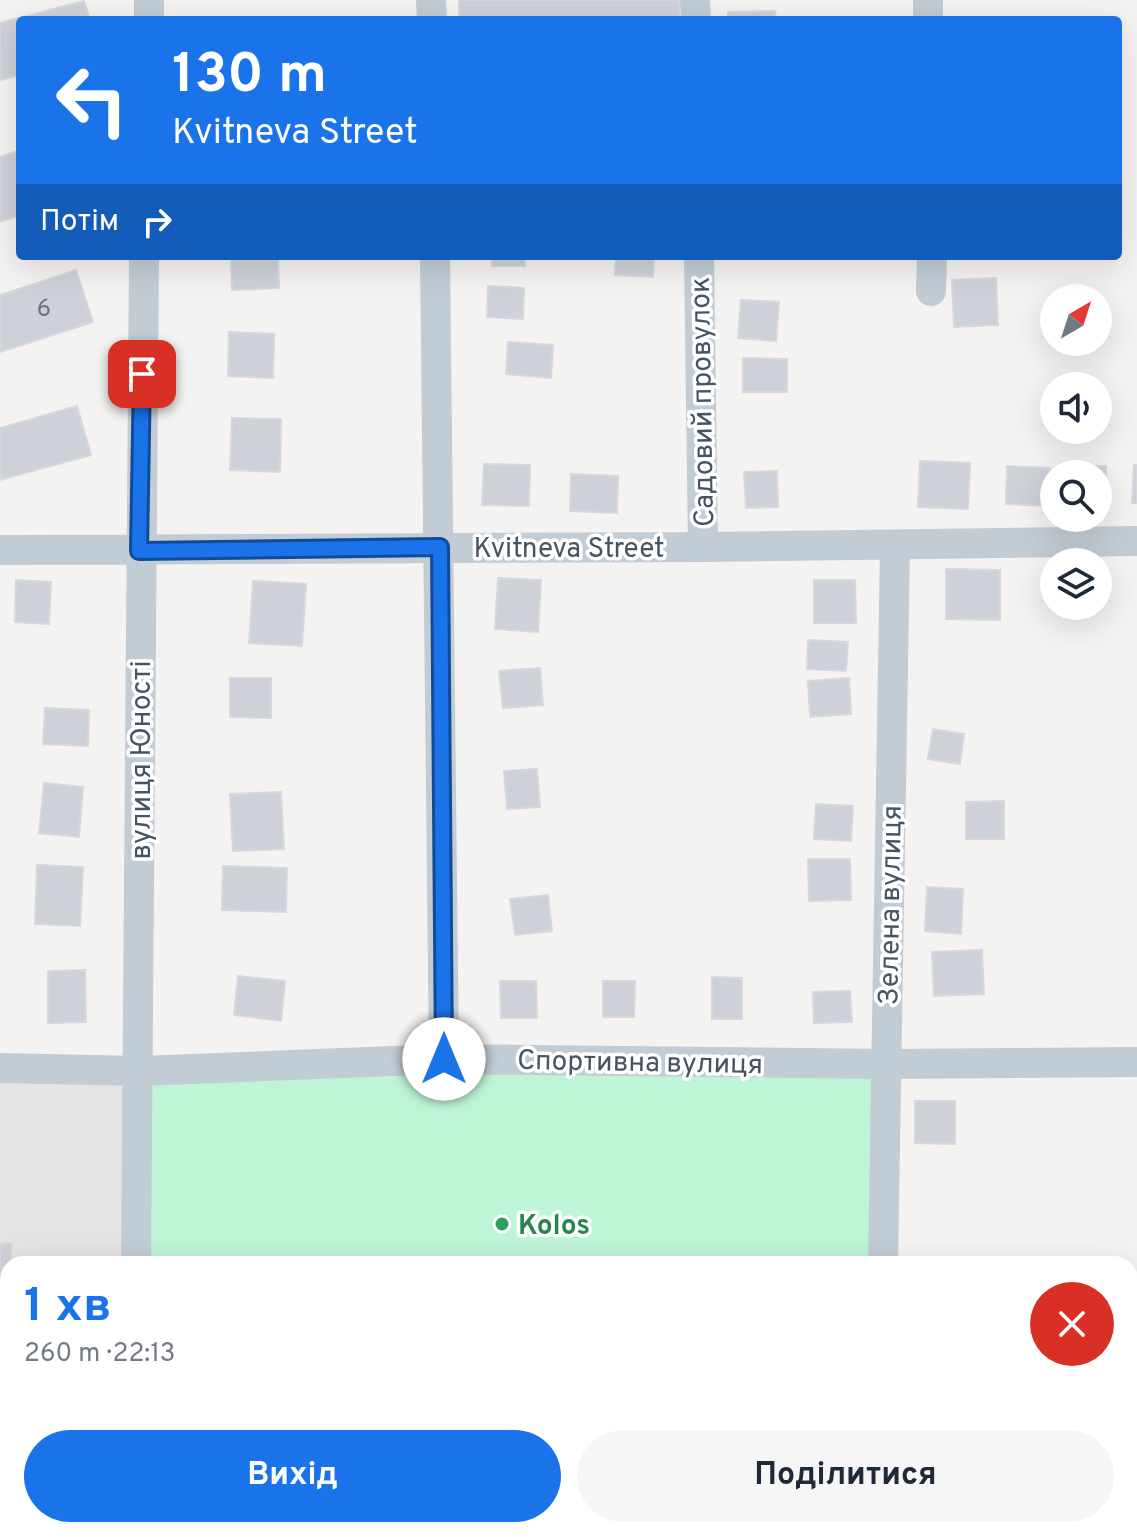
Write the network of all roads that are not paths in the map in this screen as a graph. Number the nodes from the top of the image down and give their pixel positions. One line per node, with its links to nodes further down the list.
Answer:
1 (144, 260): 11 (street, вулиця Юності)
2 (435, 260): 8 (street)
3 (699, 260): 9 (street, Садовий провулок)
4 (932, 260): 5 (street)
5 (931, 291)
6 (1137, 541): 7 (street, Kvitneva Street)
7 (895, 546): 9 (street, Kvitneva Street); 14 (street, Зелена вулиця)
8 (440, 547): 9 (street, Kvitneva Street); 11 (street, Kvitneva Street); 12 (street)
9 (703, 547)
10 (0, 550): 11 (street, Kvitneva Street)
11 (139, 551): 16 (street, вулиця Юності)
12 (444, 1059): 14 (street, Спортивна вулиця); 16 (street, Спортивна вулиця)
13 (1137, 1062): 14 (street, Спортивна вулиця)
14 (886, 1064): 18 (street, Зелена вулиця)
15 (0, 1068): 16 (street, Спортивна вулиця)
16 (140, 1071): 17 (street, вулиця Юності)
17 (136, 1256)
18 (883, 1256)

